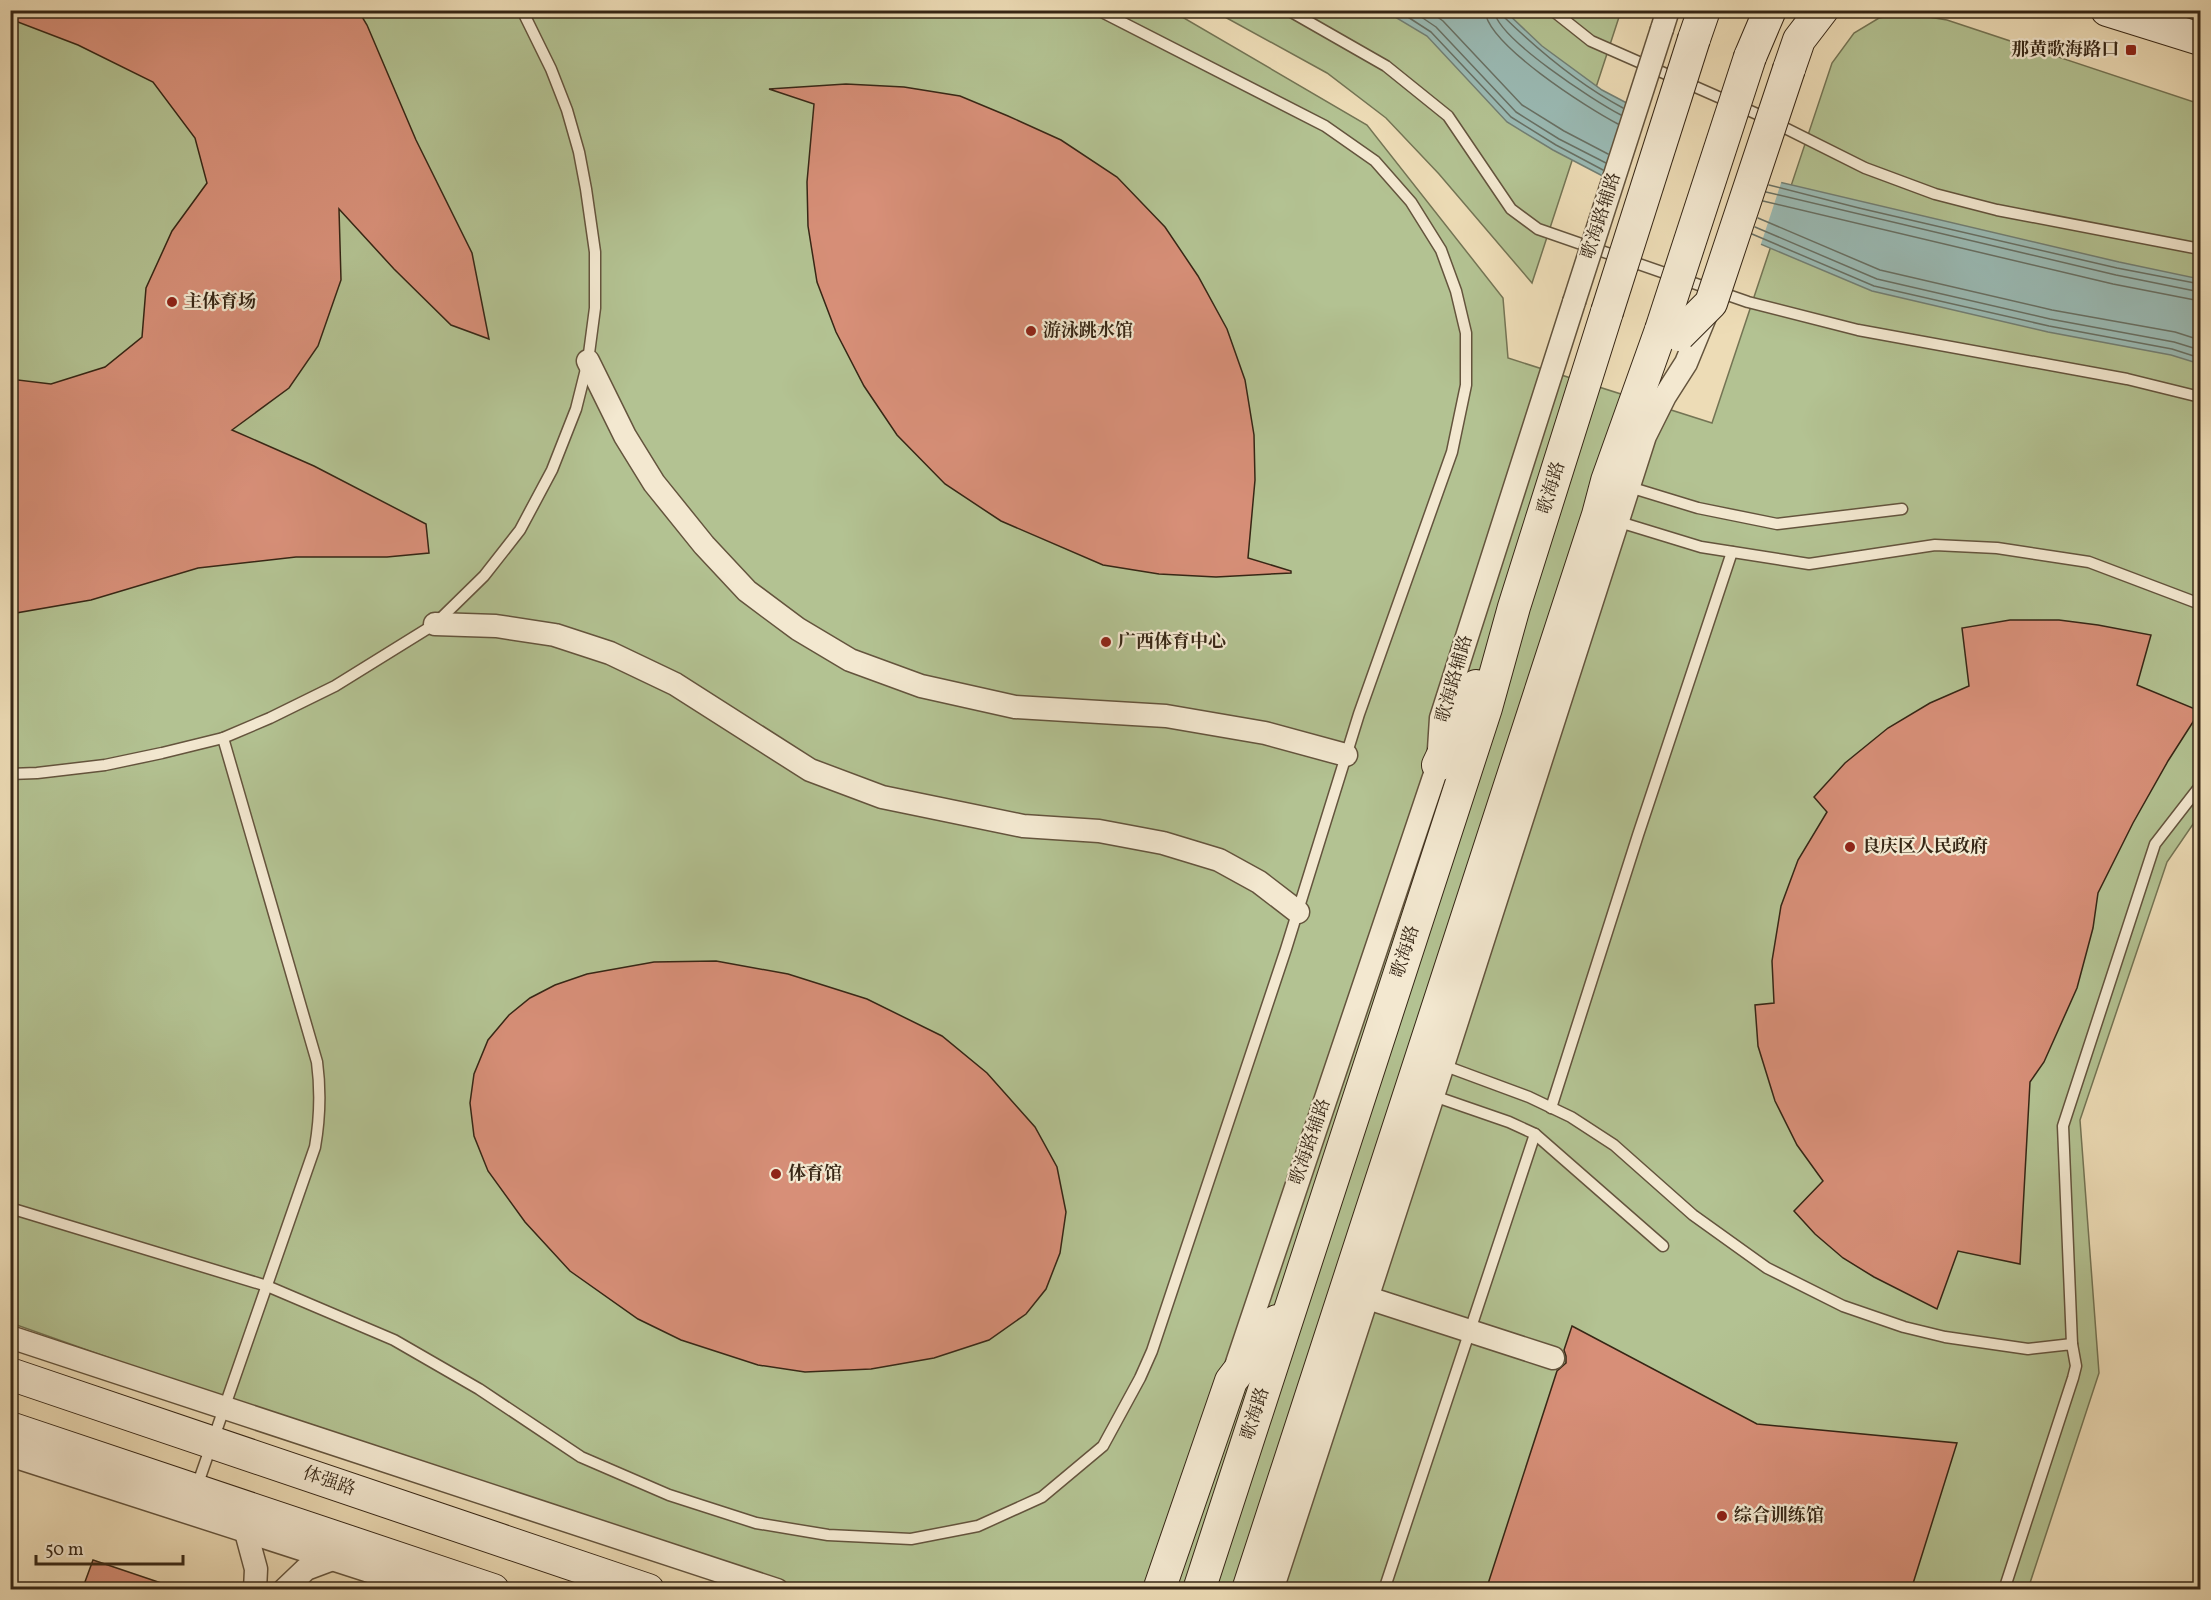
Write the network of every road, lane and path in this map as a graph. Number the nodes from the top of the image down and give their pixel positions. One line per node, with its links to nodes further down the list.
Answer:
1 (522, 10): 13 (lane)
2 (1098, 10): 23 (lane)
3 (1288, 10): 14 (lane)
4 (1552, 10): 11 (lane)
5 (1770, 10): 12 (main road, bridge)
6 (1822, 10): 12 (main road, bridge)
7 (2107, 10): 10 (main road)
8 (1665, 20): 24 (street, 歌海路辅路, bridge)
9 (1696, 20): 20 (main road, 歌海路, bridge)
10 (2200, 39)
11 (2200, 249)
12 (1679, 335): 15 (main road); 15 (street)
13 (588, 361): 21 (lane); 23 (street)
14 (2200, 397)
15 (1618, 484): 16 (lane); 17 (main road)
16 (1902, 509)
17 (1608, 518): 18 (lane); 28 (main road)
18 (1732, 552): 19 (lane); 30 (lane)
19 (2200, 604)
20 (1514, 607): 24 (main road); 36 (main road, 歌海路)
21 (435, 624): 22 (lane); 27 (street)
22 (223, 738): 25 (lane); 34 (lane)
23 (1346, 755): 27 (lane)
24 (1437, 765): 42 (street, 歌海路辅路)
25 (10, 774)
26 (2200, 786): 39 (lane)
27 (1298, 912): 34 (lane)
28 (1432, 1061): 29 (main road); 30 (lane)
29 (1422, 1092): 31 (lane); 35 (street); 52 (main road)
30 (1551, 1108): 39 (lane)
31 (1535, 1134): 33 (lane); 37 (lane)
32 (10, 1208): 34 (lane)
33 (1663, 1246)
34 (267, 1287): 43 (lane)
35 (1368, 1298): 37 (street); 52 (street)
36 (1292, 1301): 42 (main road); 60 (main road, 歌海路)
37 (1470, 1332): 40 (street); 61 (lane)
38 (10, 1337): 43 (street)
39 (2072, 1344): 62 (lane)
40 (1552, 1358)
41 (10, 1374): 45 (main road, 体强路)
42 (1231, 1381): 59 (main road)
43 (225, 1407): 45 (lane); 58 (street)
44 (10, 1428): 47 (main road)
45 (213, 1442): 47 (lane); 57 (main road, 体强路)
46 (10, 1455): 49 (street)
47 (196, 1489): 48 (main road)
48 (230, 1502): 49 (street); 50 (main road)
49 (247, 1530): 51 (street); 53 (street)
50 (373, 1549): 51 (street); 56 (main road)
51 (333, 1558): 54 (street); 55 (street)
52 (1256, 1586)
53 (255, 1590)
54 (284, 1590)
55 (428, 1590)
56 (493, 1590)
57 (648, 1590)
58 (777, 1590)
59 (1159, 1590)
60 (1199, 1590)
61 (1384, 1590)
62 (2004, 1590)

